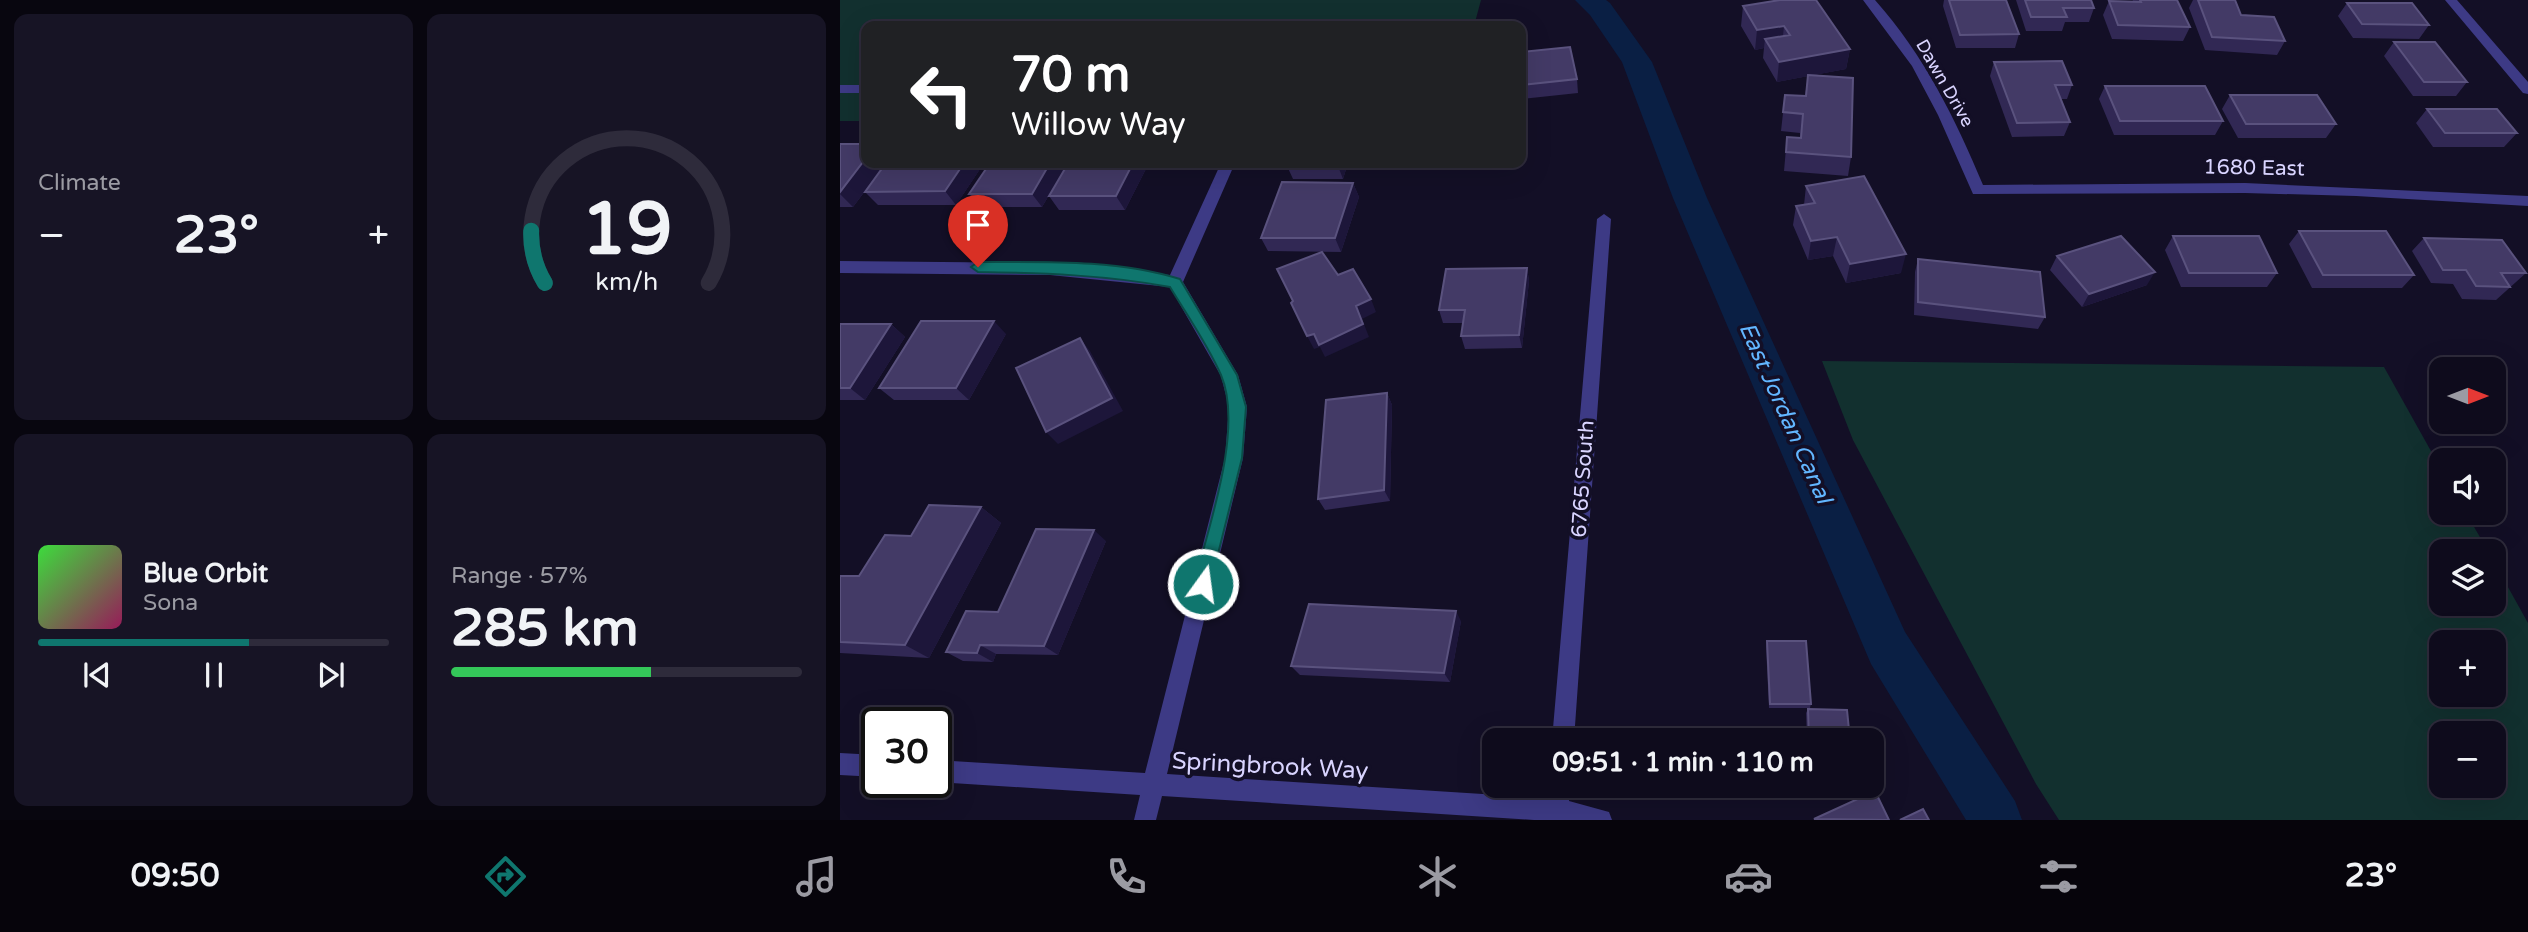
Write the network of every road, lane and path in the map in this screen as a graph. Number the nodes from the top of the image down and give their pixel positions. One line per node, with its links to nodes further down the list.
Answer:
1 (1869, 0): 7 (street, Dawn Drive)
2 (2451, 0): 5 (street)
3 (840, 89): 4 (street)
4 (861, 89)
5 (2528, 90)
6 (1226, 168): 11 (street)
7 (1979, 190): 8 (street, 1680 East)
8 (2528, 201)
9 (1604, 219): 12 (street, 6765 South)
10 (840, 267): 11 (street)
11 (1175, 282): 16 (street)
12 (1564, 728)
13 (840, 764): 14 (street)
14 (861, 765)
15 (952, 772): 16 (street, Springbrook Way)
16 (1154, 786): 18 (street, Springbrook Way); 19 (street)
17 (1558, 798): 18 (street)
18 (1558, 810): 20 (street, Springbrook Way)
19 (1145, 820)
20 (1601, 820)

